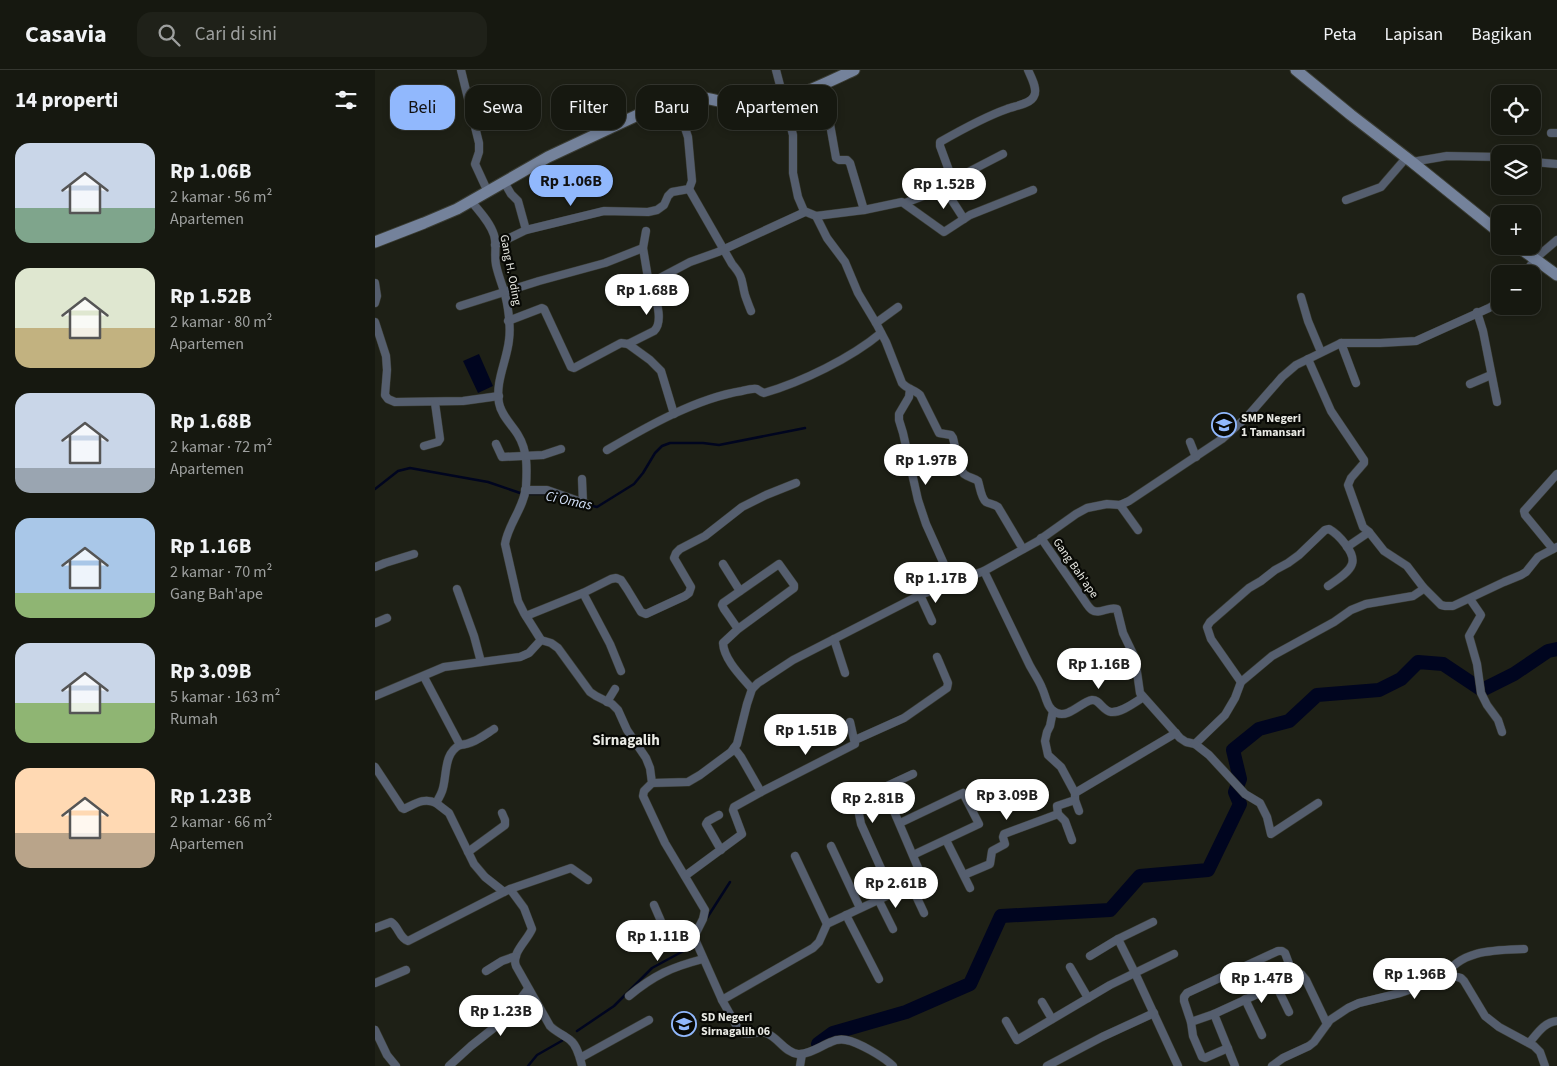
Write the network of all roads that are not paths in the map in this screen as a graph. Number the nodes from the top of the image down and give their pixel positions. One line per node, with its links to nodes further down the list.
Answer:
1 (461, 70): 21 (street)
2 (776, 70): 6 (street)
3 (854, 70): 7 (main road)
4 (1028, 70): 17 (street)
5 (1296, 70): 14 (main road)
6 (780, 85)
7 (819, 85)
8 (636, 116): 18 (main road)
9 (685, 130): 20 (street)
10 (792, 130): 27 (street)
11 (830, 130): 26 (street)
12 (1003, 154): 17 (street)
13 (1491, 157): 14 (street)
14 (1409, 160): 23 (street); 30 (main road)
15 (1541, 163): 16 (street)
16 (1557, 164)
17 (951, 180): 19 (street)
18 (504, 182): 21 (main road); 31 (street)
19 (944, 188): 25 (street); 29 (street)
20 (689, 189): 31 (street); 37 (street)
21 (487, 190): 24 (main road)
22 (1033, 190): 29 (street)
23 (1346, 200)
24 (471, 201): 34 (main road); 35 (street, Gang H. Oding)
25 (905, 203): 26 (street); 29 (street)
26 (864, 210): 28 (street)
27 (805, 212): 28 (street); 37 (street)
28 (816, 216): 54 (street)
29 (964, 219)
30 (1491, 226)
31 (527, 230): 35 (street)
32 (646, 231): 36 (street)
33 (1557, 240): 39 (street)
34 (375, 242)
35 (495, 245): 44 (street, Gang H. Oding)
36 (643, 248): 42 (street); 44 (street)
37 (723, 248): 42 (street); 50 (street)
38 (1529, 255): 39 (main road)
39 (1535, 260): 40 (street); 41 (main road)
40 (1531, 265)
41 (1557, 275)
42 (651, 281): 57 (street)
43 (375, 283): 46 (street)
44 (505, 292): 47 (street); 53 (street, Gang H. Oding)
45 (1301, 298): 58 (street)
46 (375, 303)
47 (460, 306)
48 (898, 307): 54 (street)
49 (1491, 307): 51 (street)
50 (751, 311)
51 (1477, 312): 56 (street); 60 (street)
52 (375, 322): 66 (street)
53 (509, 322): 57 (street); 64 (street, Gang H. Oding)
54 (876, 323): 55 (street)
55 (881, 333): 63 (street); 67 (street)
56 (1341, 343): 58 (street); 61 (street)
57 (628, 344): 67 (street)
58 (1321, 352): 59 (street)
59 (1308, 359): 74 (street); 81 (street)
60 (1491, 375): 62 (street); 65 (street)
61 (1356, 383)
62 (1470, 384)
63 (910, 389): 85 (street); 90 (street)
64 (499, 396): 66 (street); 73 (street, Gang H. Oding)
65 (1497, 402)
66 (435, 403): 70 (street)
67 (674, 414): 72 (street)
68 (1190, 442): 74 (street)
69 (495, 444): 73 (street)
70 (424, 446)
71 (561, 449): 73 (street)
72 (607, 450)
73 (525, 456): 78 (street, Gang H. Oding)
74 (1196, 457): 79 (street)
75 (1557, 474): 84 (street)
76 (582, 479): 78 (street)
77 (796, 483): 95 (street)
78 (525, 493): 98 (street, Gang H. Oding)
79 (1121, 505): 80 (street); 82 (street)
80 (1139, 530)
81 (1369, 532): 83 (street); 92 (street)
82 (1041, 538): 85 (street); 114 (street, Gang Bah'ape)
83 (1347, 547): 91 (street); 110 (street)
84 (1555, 548): 97 (street)
85 (1023, 549): 89 (street)
86 (414, 554): 88 (street)
87 (723, 564): 94 (street)
88 (375, 567)
89 (984, 571): 90 (street); 116 (street)
90 (952, 582): 96 (street)
91 (1328, 586)
92 (1423, 587): 97 (street); 110 (street)
93 (457, 589): 106 (street)
94 (740, 591): 102 (street); 102 (street)
95 (583, 593): 98 (street); 107 (street)
96 (920, 595): 100 (street); 103 (street)
97 (1470, 599): 119 (street)
98 (526, 616): 104 (street, Gang H. Oding)
99 (387, 618): 101 (street)
100 (932, 621)
101 (375, 623)
102 (738, 629): 112 (street)
103 (834, 639): 108 (street); 112 (street)
104 (541, 640): 106 (street); 115 (street)
105 (937, 657): 121 (street)
106 (481, 662): 109 (street)
107 (621, 670)
108 (845, 673)
109 (424, 677): 113 (street); 123 (street)
110 (1241, 682): 122 (street)
111 (615, 689): 115 (street)
112 (752, 690): 124 (street)
113 (375, 696)
114 (1143, 698): 116 (street); 120 (street)
115 (607, 702): 127 (street)
116 (1053, 711): 130 (street)
117 (850, 722): 121 (street)
118 (494, 729): 123 (street)
119 (1502, 732)
120 (1176, 733): 122 (street); 130 (street)
121 (855, 740): 129 (street)
122 (1195, 744): 132 (street)
123 (460, 745): 131 (street)
124 (734, 748): 127 (street); 129 (street)
125 (375, 767): 131 (street)
126 (913, 774): 128 (street)
127 (652, 783): 145 (street)
128 (884, 788): 137 (street); 151 (street)
129 (761, 792): 141 (street)
130 (1075, 797): 133 (street); 135 (street)
131 (436, 803): 142 (street)
132 (1318, 803)
133 (1079, 811)
134 (502, 813): 142 (street)
135 (1058, 814): 139 (street); 146 (street)
136 (719, 816): 141 (street)
137 (900, 823): 138 (street); 143 (street)
138 (946, 840): 143 (street); 146 (street)
139 (1072, 840)
140 (831, 846): 154 (street)
141 (721, 850): 145 (street)
142 (468, 852): 150 (street)
143 (913, 855): 148 (street)
144 (795, 856): 158 (street)
145 (685, 876): 161 (street)
146 (964, 876): 149 (street)
147 (588, 880): 150 (street)
148 (911, 885): 151 (street); 155 (street)
149 (970, 888)
150 (507, 890): 159 (street); 165 (street)
151 (892, 893): 152 (street)
152 (879, 900): 154 (street); 160 (street)
153 (654, 905): 161 (street)
154 (860, 908): 156 (street)
155 (924, 913)
156 (846, 915): 158 (street); 174 (street)
157 (1153, 922): 162 (street)
158 (827, 924): 181 (street)
159 (375, 928)
160 (893, 929)
161 (694, 936): 167 (street)
162 (1118, 939): 166 (street); 171 (street)
163 (1525, 949): 173 (street)
164 (1174, 954): 171 (street)
165 (516, 956): 170 (street); 177 (street)
166 (1090, 956)
167 (703, 959): 178 (street); 181 (street)
168 (1069, 967): 179 (street)
169 (406, 970): 175 (street)
170 (486, 971)
171 (1135, 973): 179 (street); 183 (street)
172 (1294, 977): 176 (street); 190 (street); 191 (street)
173 (1444, 978): 191 (street); 194 (street)
174 (879, 979)
175 (375, 983)
176 (1276, 986): 180 (street); 184 (street)
177 (528, 988): 197 (street); 199 (street)
178 (629, 996)
179 (1088, 998): 187 (street)
180 (1245, 999): 185 (street); 193 (street)
181 (722, 1000): 196 (street)
182 (1042, 1002): 187 (street)
183 (1154, 1012): 202 (street); 203 (street)
184 (1289, 1012)
185 (1213, 1014): 190 (street); 195 (street)
186 (649, 1020): 197 (street)
187 (1052, 1020): 188 (street)
188 (1006, 1021)
189 (1557, 1021): 194 (street)
190 (1191, 1022): 195 (street)
191 (1327, 1024): 205 (street)
192 (375, 1030): 198 (street)
193 (1262, 1035)
194 (1529, 1043): 206 (street)
195 (1228, 1048): 204 (street)
196 (802, 1054): 200 (street); 201 (street)
197 (581, 1062)
198 (397, 1066)
199 (449, 1066)
200 (799, 1066)
201 (893, 1066)
202 (1047, 1066)
203 (1178, 1066)
204 (1235, 1066)
205 (1272, 1066)
206 (1545, 1066)

